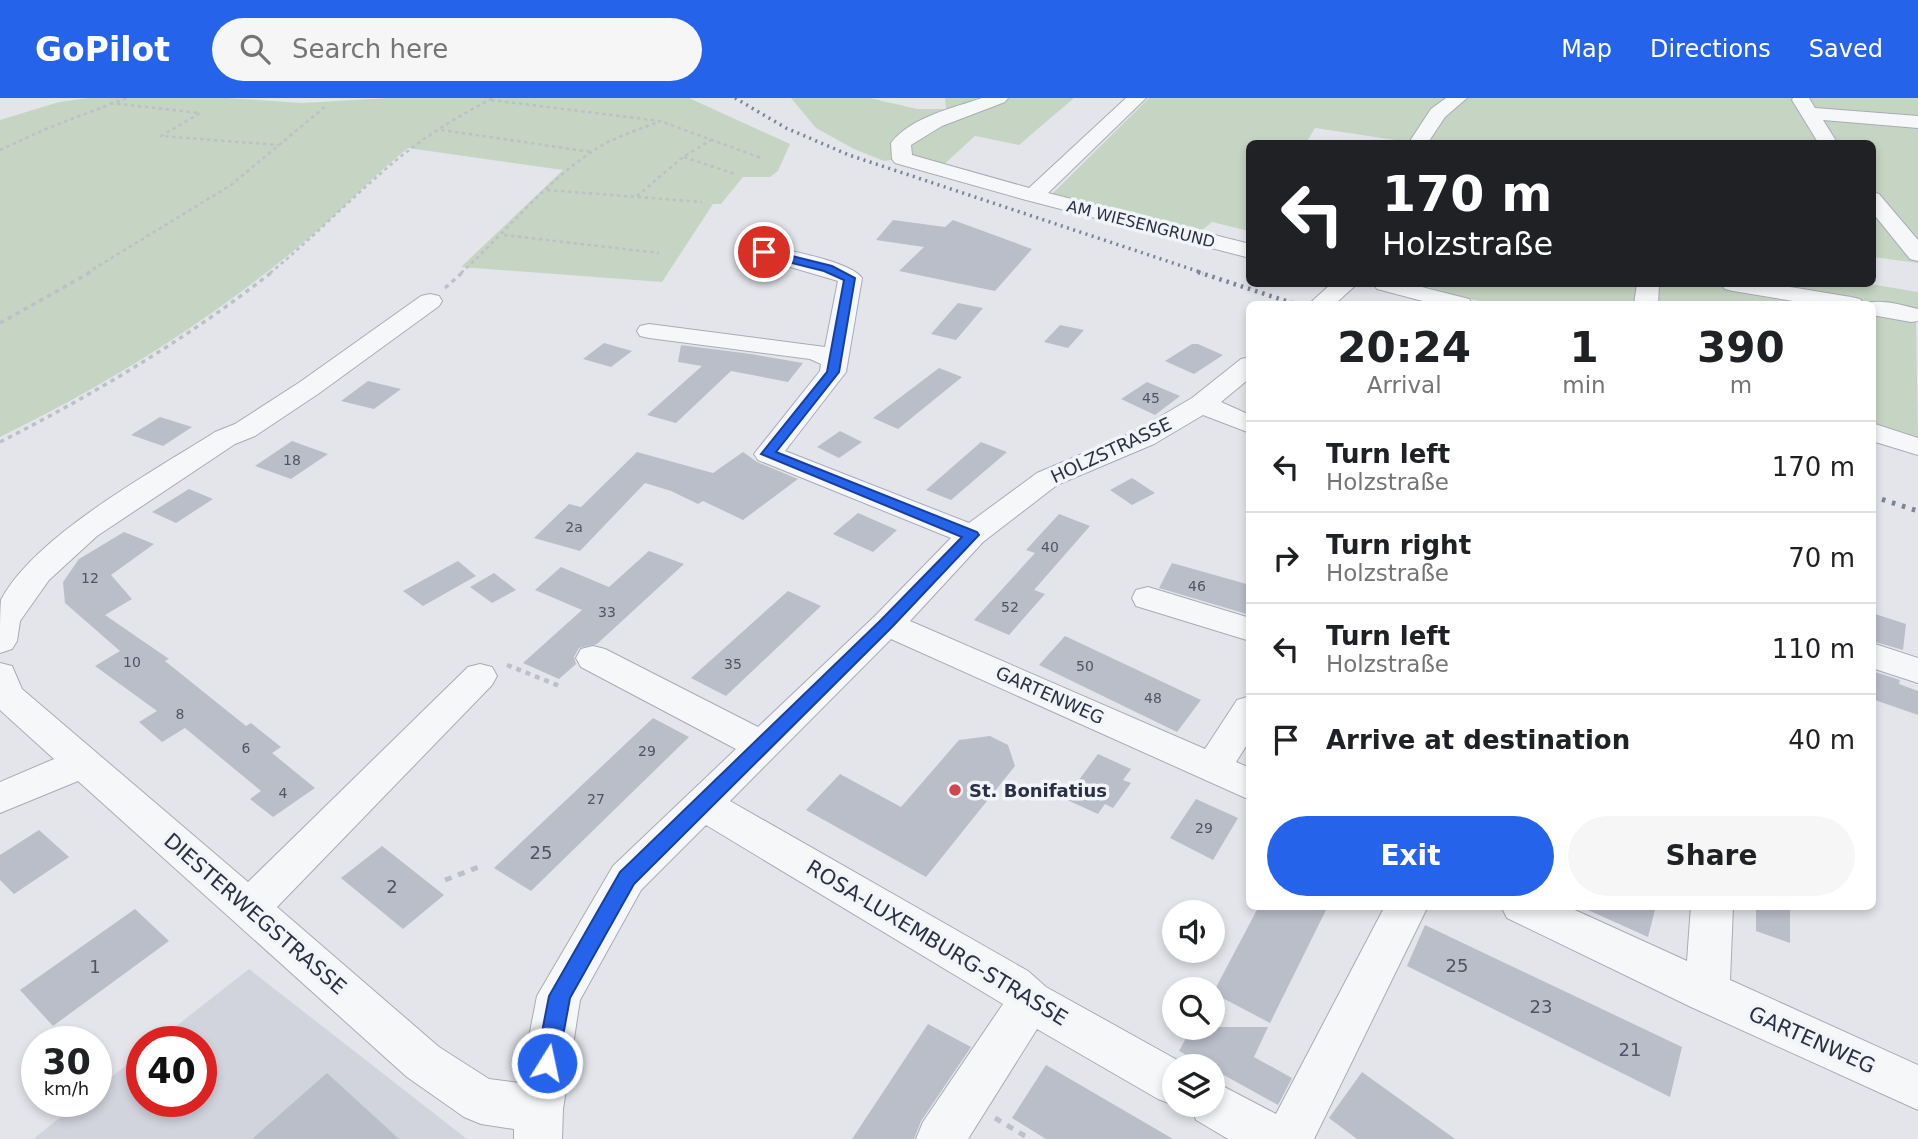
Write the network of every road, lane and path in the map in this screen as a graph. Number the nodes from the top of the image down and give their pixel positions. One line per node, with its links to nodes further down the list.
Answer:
1 (127, 98): 6 (path)
2 (999, 98): 22 (street, AM WIESENGRUND)
3 (1137, 98): 22 (street, AM WIESENGRUND)
4 (1458, 98): 13 (street)
5 (492, 99): 9 (path); 11 (path)
6 (110, 103): 15 (path); 16 (path)
7 (327, 105): 15 (path)
8 (1804, 106): 10 (street); 14 (street)
9 (660, 121): 12 (path); 17 (path)
10 (1918, 122)
11 (440, 130): 17 (path); 47 (path)
12 (712, 140): 18 (path); 19 (path)
13 (1420, 140)
14 (1826, 140)
15 (278, 145): 40 (path)
16 (0, 150)
17 (592, 152): 21 (path)
18 (683, 157): 20 (path); 23 (path)
19 (761, 158)
20 (735, 174)
21 (546, 190): 23 (path); 26 (path)
22 (1033, 196): 27 (street, AM WIESENGRUND)
23 (636, 197): 24 (path)
24 (702, 202)
25 (1876, 203): 30 (street)
26 (503, 235): 29 (path); 37 (path)
27 (1246, 250)
28 (764, 252): 42 (street)
29 (659, 253)
30 (1918, 254)
31 (1341, 287): 34 (street)
32 (1396, 287): 35 (street)
33 (1748, 287): 36 (street)
34 (1325, 301)
35 (1449, 301)
36 (1819, 301)
37 (430, 302): 52 (street)
38 (1876, 309): 39 (street)
39 (1911, 315)
40 (0, 323)
41 (649, 331): 42 (street)
42 (835, 361): 49 (street)
43 (1246, 368): 44 (street, HOLZSTRASSE)
44 (1202, 404): 45 (street); 49 (street, HOLZSTRASSE)
45 (1246, 423)
46 (1876, 432): 48 (street)
47 (0, 442)
48 (1918, 447)
49 (972, 535): 51 (street, HOLZSTRASSE)
50 (1147, 598): 53 (street)
51 (887, 624): 61 (street, HOLZSTRASSE); 63 (street, GARTENWEG)
52 (1, 627)
53 (1246, 630)
54 (1876, 656): 56 (street)
55 (593, 658): 61 (street)
56 (1918, 671)
57 (0, 675): 62 (street, DIESTERWEGSTRASSE)
58 (480, 676): 59 (path); 69 (street)
59 (562, 687)
60 (1246, 715): 63 (street)
61 (761, 745): 66 (street, HOLZSTRASSE)
62 (82, 763): 65 (street); 69 (street, DIESTERWEGSTRASSE)
63 (1212, 769): 64 (street, GARTENWEG)
64 (1246, 783)
65 (0, 799)
66 (701, 803): 74 (street, ROSA-LUXEMBURG-STRASSE); 78 (street, HOLZSTRASSE)
67 (481, 866): 68 (path)
68 (445, 880)
69 (248, 909): 78 (street, DIESTERWEGSTRASSE)
70 (1405, 910): 81 (street)
71 (1531, 910): 73 (street, GARTENWEG)
72 (1712, 910): 73 (street)
73 (1707, 993): 76 (street, GARTENWEG)
74 (1030, 1001): 75 (street, ROSA-LUXEMBURG-STRASSE); 79 (street)
75 (1162, 1076)
76 (1918, 1088)
77 (1225, 1111): 80 (street)
78 (538, 1124)
79 (940, 1139)
80 (1274, 1139)
81 (1289, 1139)

